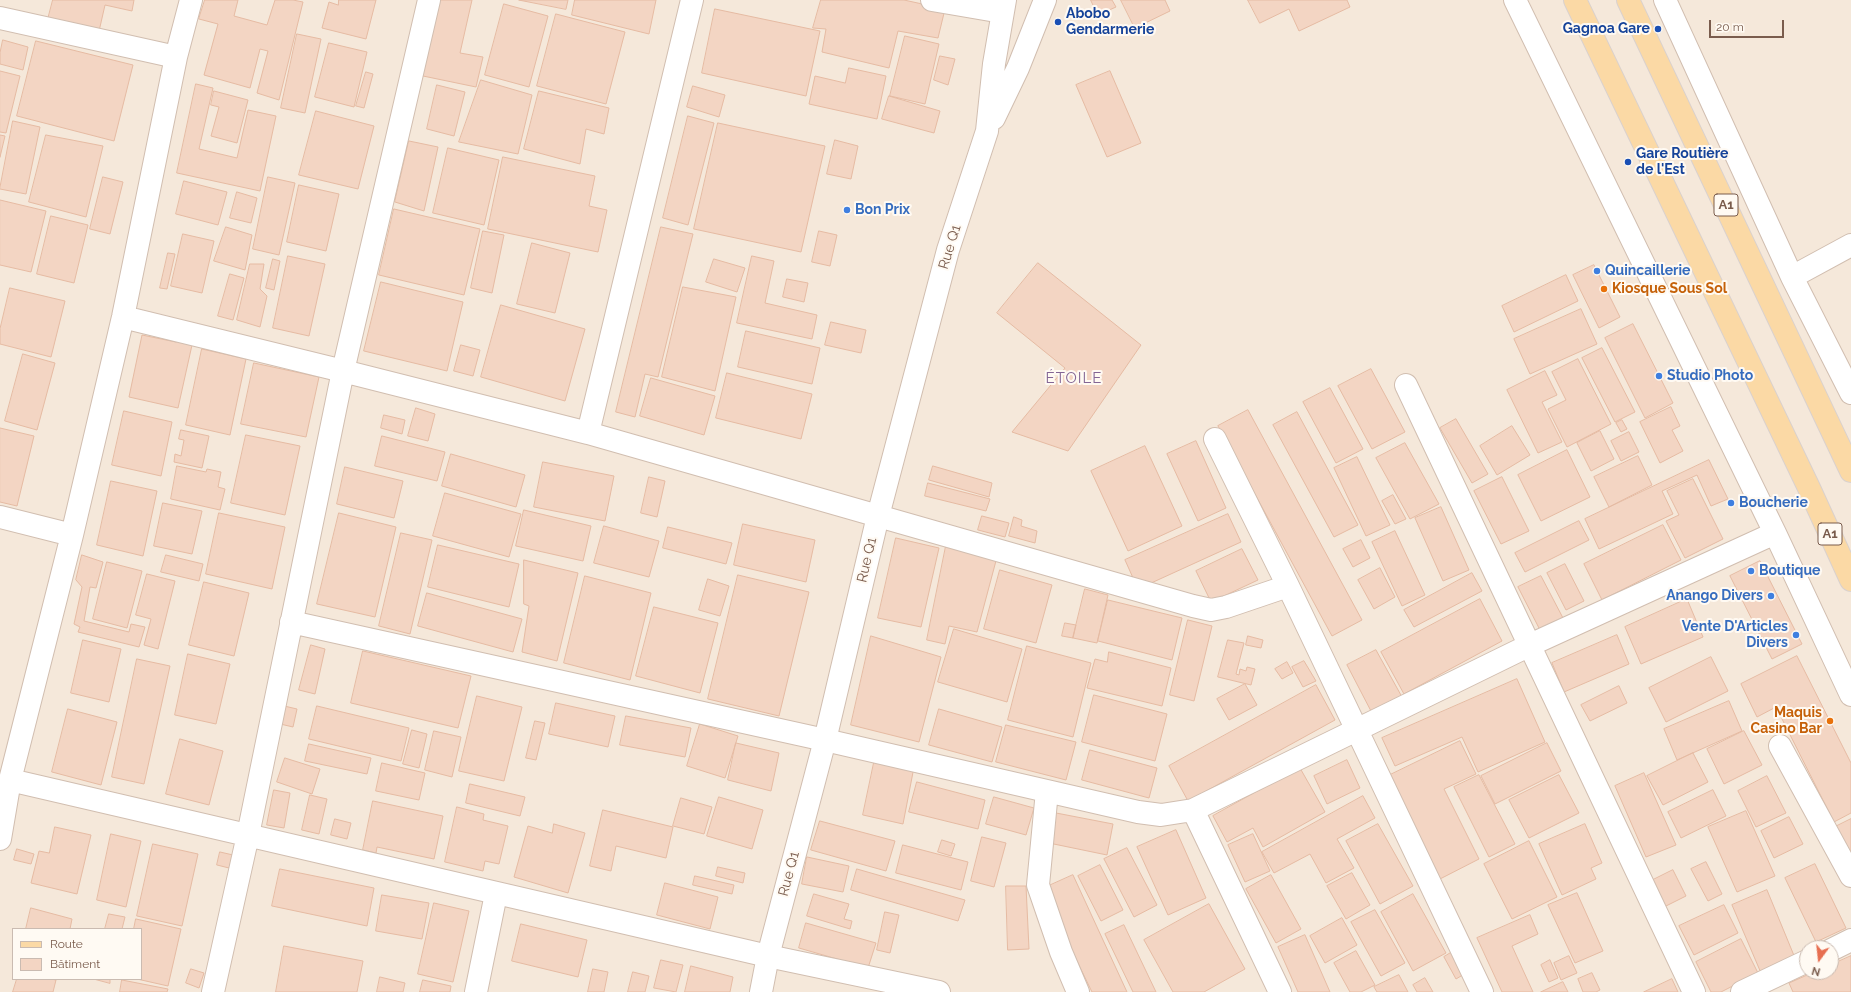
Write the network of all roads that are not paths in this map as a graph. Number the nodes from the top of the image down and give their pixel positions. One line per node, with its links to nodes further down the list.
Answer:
1 (190, 0): 12 (street)
2 (429, 0): 17 (street)
3 (692, 0): 20 (street)
4 (932, 0): 10 (street)
5 (1045, 0): 13 (street, Rue Q1)
6 (1515, 0): 25 (street)
7 (1575, 0): 27 (main road, A1)
8 (1628, 0): 22 (main road, A1)
9 (1665, 0): 15 (street)
10 (1003, 6): 13 (street, Rue Q1)
11 (0, 18): 12 (street)
12 (176, 57): 16 (street)
13 (987, 131): 23 (street, Rue Q1)
14 (1851, 245): 15 (street)
15 (1792, 277): 19 (street)
16 (123, 317): 17 (street); 26 (street)
17 (343, 370): 20 (street); 29 (street)
18 (1406, 385): 30 (street)
19 (1851, 393)
20 (588, 433): 23 (street)
21 (1215, 439): 28 (street)
22 (1851, 471)
23 (878, 516): 28 (street); 33 (street, Rue Q1)
24 (0, 517): 26 (street)
25 (1775, 533): 30 (street); 31 (street)
26 (72, 535): 35 (street)
27 (1851, 580)
28 (1288, 586): 32 (street)
29 (291, 622): 33 (street); 38 (street)
30 (1530, 644): 32 (street); 53 (street)
31 (1851, 695)
32 (1357, 730): 37 (street); 52 (street)
33 (825, 740): 36 (street); 44 (street, Rue Q1)
34 (1780, 746): 40 (street)
35 (10, 780): 38 (street); 39 (street)
36 (1047, 791): 37 (street); 50 (street)
37 (1193, 810): 51 (street)
38 (248, 835): 41 (street); 46 (street)
39 (0, 839)
40 (1851, 876)
41 (496, 894): 44 (street); 47 (street)
42 (1851, 940): 43 (street)
43 (1839, 946)
44 (768, 956): 48 (street, Rue Q1); 49 (street)
45 (1799, 965): 54 (street)
46 (213, 992)
47 (476, 992)
48 (761, 992)
49 (939, 992)
50 (1078, 992)
51 (1280, 992)
52 (1482, 992)
53 (1694, 992)
54 (1742, 992)

